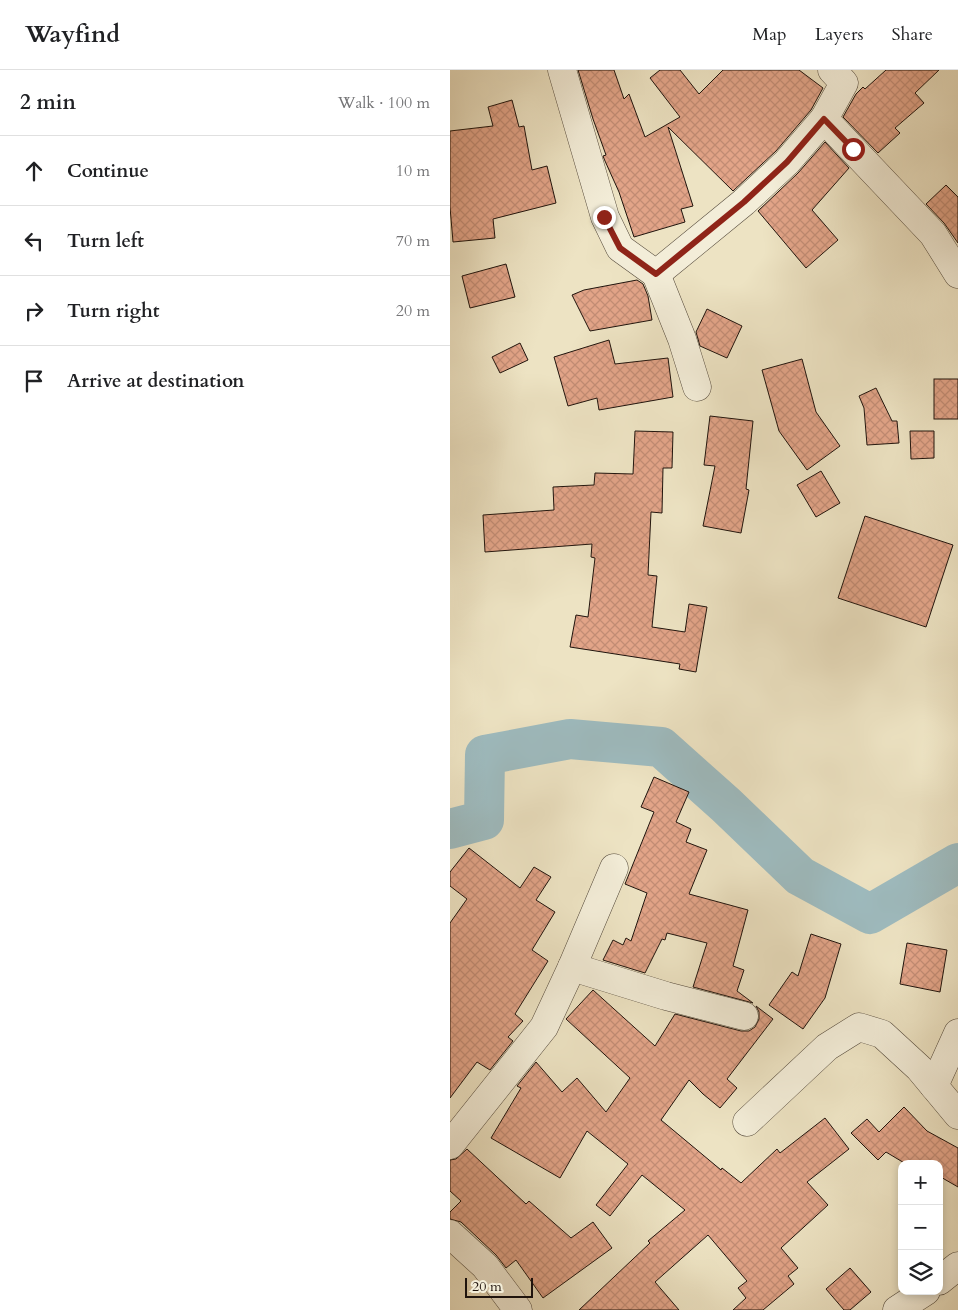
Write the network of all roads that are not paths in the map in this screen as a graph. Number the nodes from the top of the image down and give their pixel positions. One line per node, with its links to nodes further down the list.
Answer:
1 (562, 70): 4 (street)
2 (844, 74): 3 (street)
3 (824, 119): 4 (street); 5 (street)
4 (656, 274): 6 (street)
5 (958, 274)
6 (697, 387)
7 (614, 868): 8 (street)
8 (572, 967): 9 (street); 14 (street)
9 (744, 1016)
10 (958, 1032): 11 (street)
11 (934, 1086): 12 (street); 13 (street)
12 (958, 1114)
13 (747, 1122)
14 (450, 1145)
15 (450, 1234): 19 (street)
16 (958, 1266): 17 (street)
17 (943, 1278)
18 (920, 1295): 20 (street)
19 (518, 1310)
20 (897, 1310)

